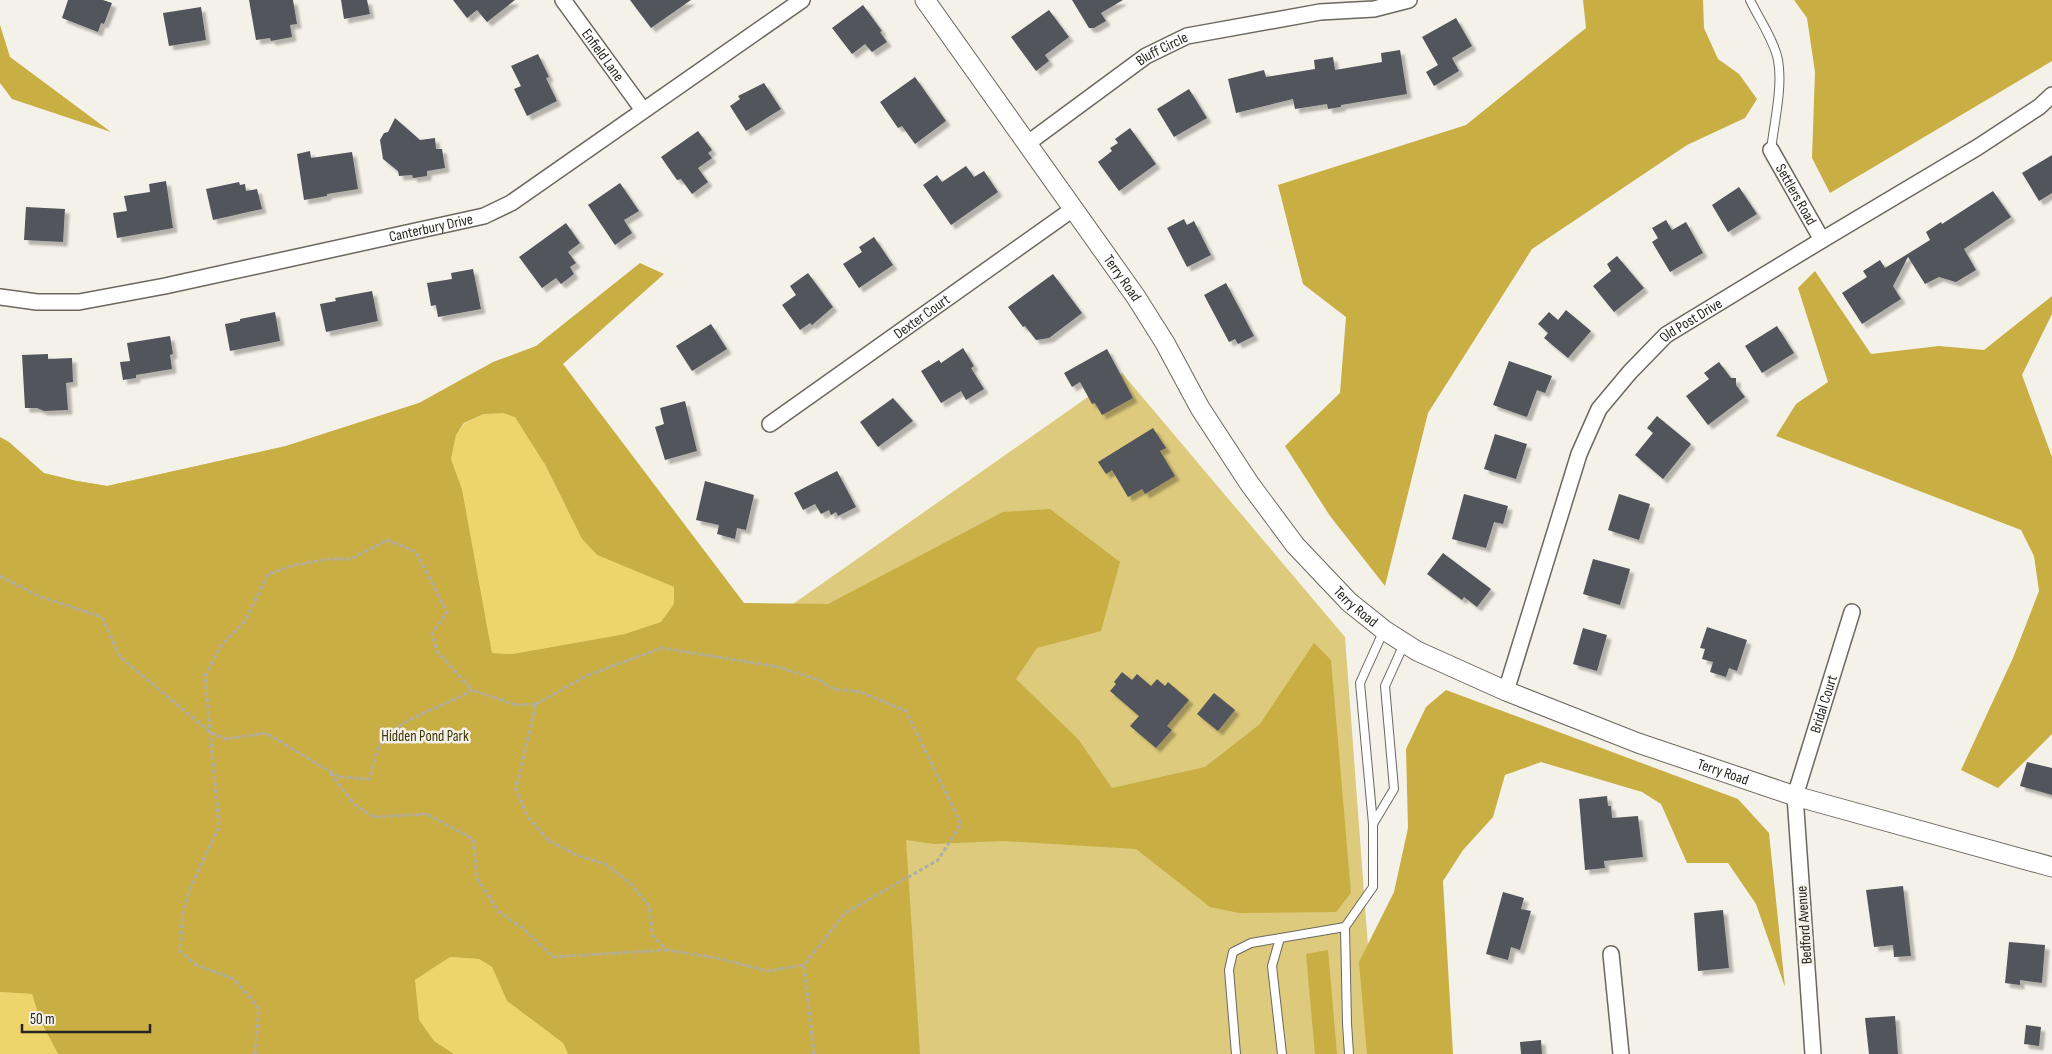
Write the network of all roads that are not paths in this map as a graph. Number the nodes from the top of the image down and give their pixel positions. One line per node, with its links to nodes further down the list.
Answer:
1 (563, 0): 8 (street, Enfield Lane)
2 (802, 0): 8 (street, Canterbury Drive)
3 (925, 0): 9 (street, Terry Road)
4 (1408, 0): 6 (street, Bluff Circle)
5 (1750, 0): 10 (lane)
6 (1323, 6): 9 (street, Bluff Circle)
7 (2052, 95): 12 (street, Old Post Drive)
8 (643, 110): 13 (street, Canterbury Drive)
9 (1028, 143): 11 (street, Terry Road)
10 (1771, 150): 12 (street, Settlers Road)
11 (1073, 209): 14 (street, Dexter Court); 16 (street, Terry Road)
12 (1822, 240): 18 (street, Old Post Drive)
13 (0, 297)
14 (770, 424)
15 (1852, 612): 19 (street, Bridal Court)
16 (1384, 630): 17 (street, Terry Road); 20 (lane)
17 (1405, 643): 18 (street, Terry Road); 20 (lane)
18 (1506, 691): 19 (street, Terry Road)
19 (1795, 796): 21 (street, Terry Road); 29 (street, Bedford Avenue)
20 (1373, 824): 22 (lane)
21 (2052, 867)
22 (1345, 927): 23 (lane); 27 (lane)
23 (1280, 938): 25 (lane); 26 (lane)
24 (1611, 954): 28 (street)
25 (1236, 1054)
26 (1282, 1054)
27 (1349, 1054)
28 (1620, 1054)
29 (1813, 1054)

